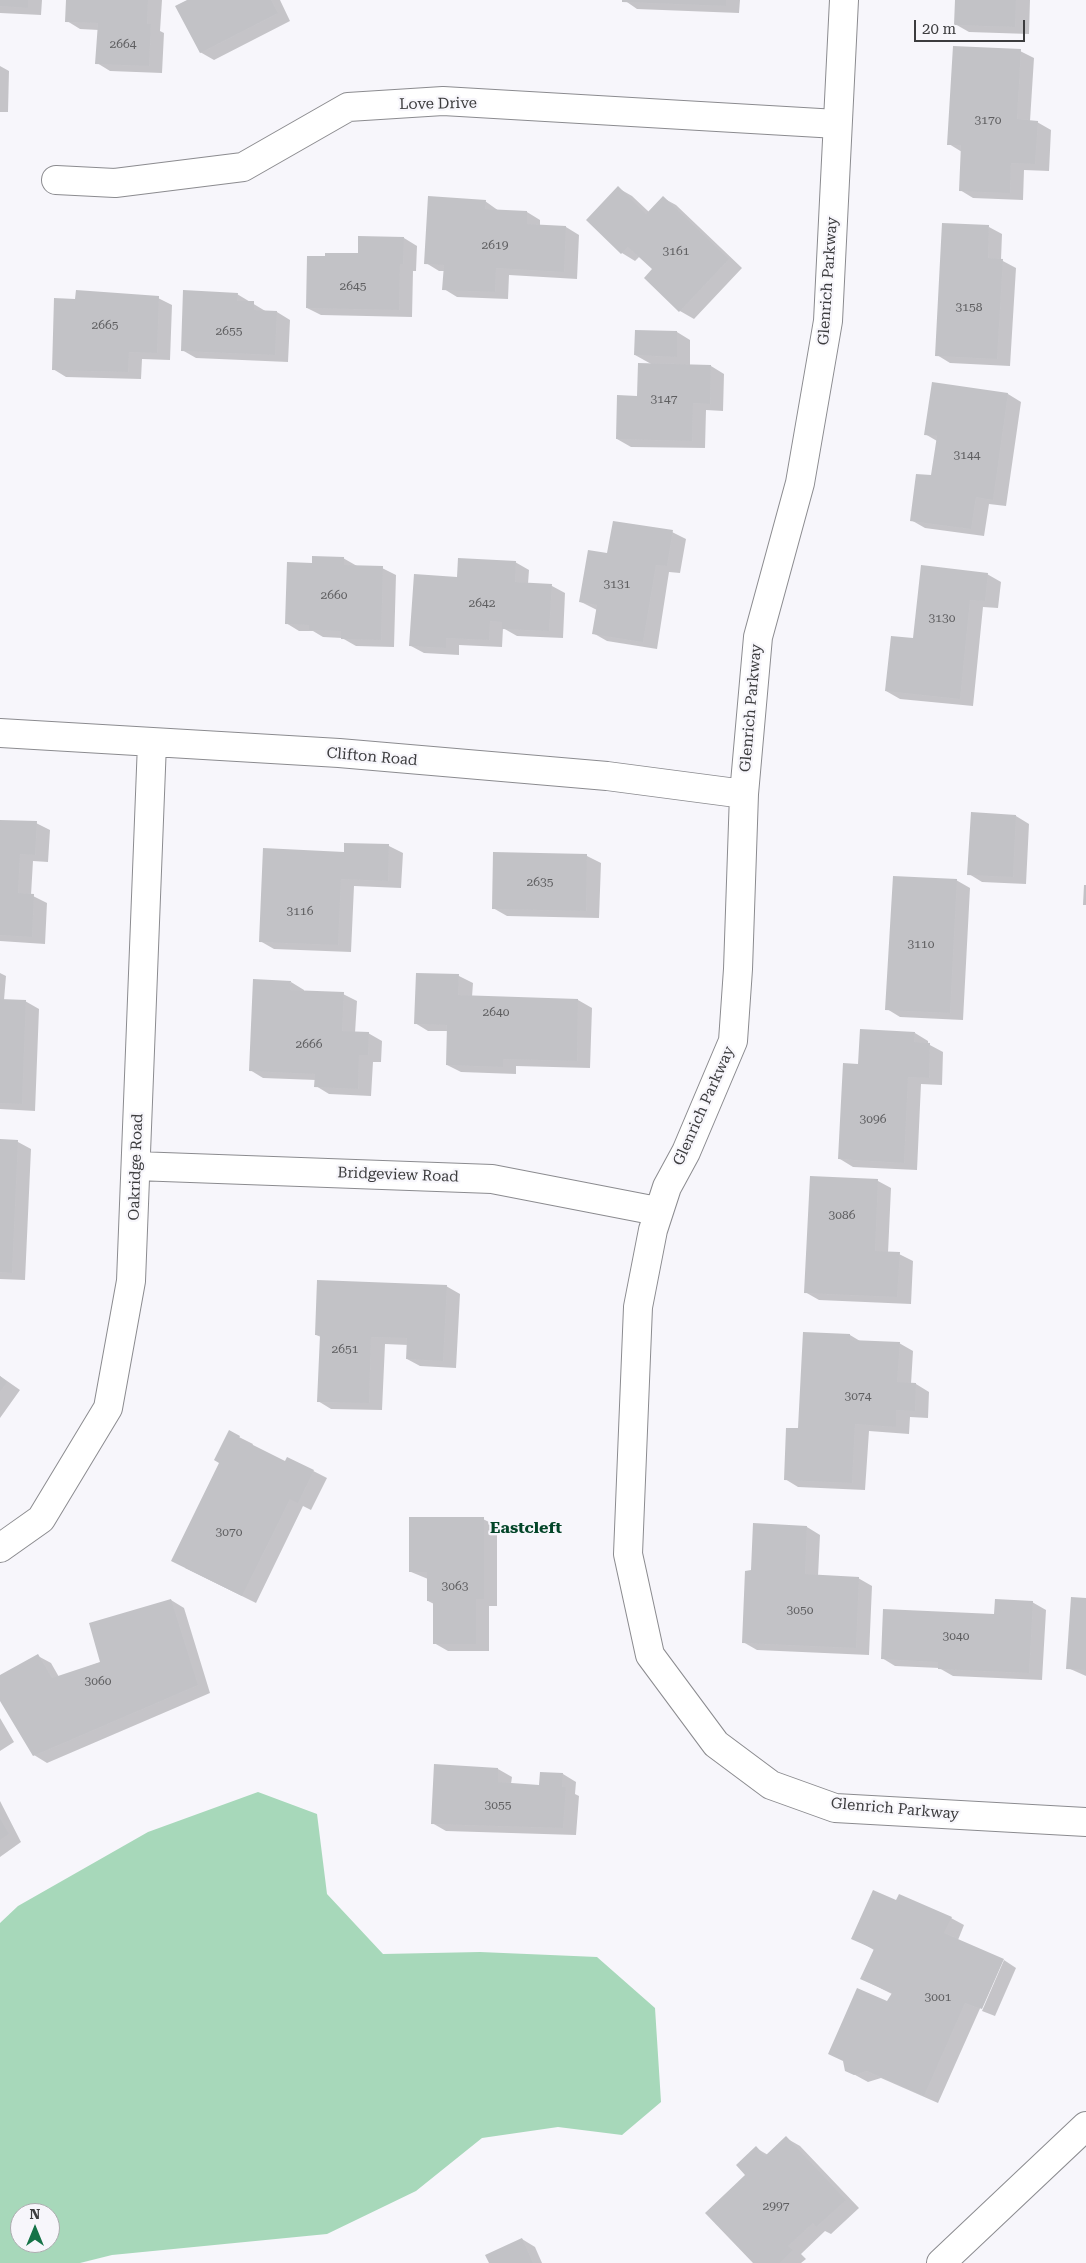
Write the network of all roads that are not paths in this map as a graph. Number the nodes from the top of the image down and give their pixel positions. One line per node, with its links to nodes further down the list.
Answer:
1 (844, 0): 2 (street, Glenrich Parkway)
2 (837, 124): 3 (street, Love Drive); 6 (street, Glenrich Parkway)
3 (56, 180)
4 (0, 733): 5 (street, Clifton Road)
5 (152, 744): 6 (street, Clifton Road); 7 (street, Oakridge Road)
6 (744, 794): 8 (street, Glenrich Parkway)
7 (136, 1166): 8 (street, Bridgeview Road); 9 (street, Oakridge Road)
8 (658, 1211): 10 (street, Glenrich Parkway)
9 (0, 1548)
10 (1086, 1822)
11 (1086, 2126): 12 (street)
12 (941, 2263)

